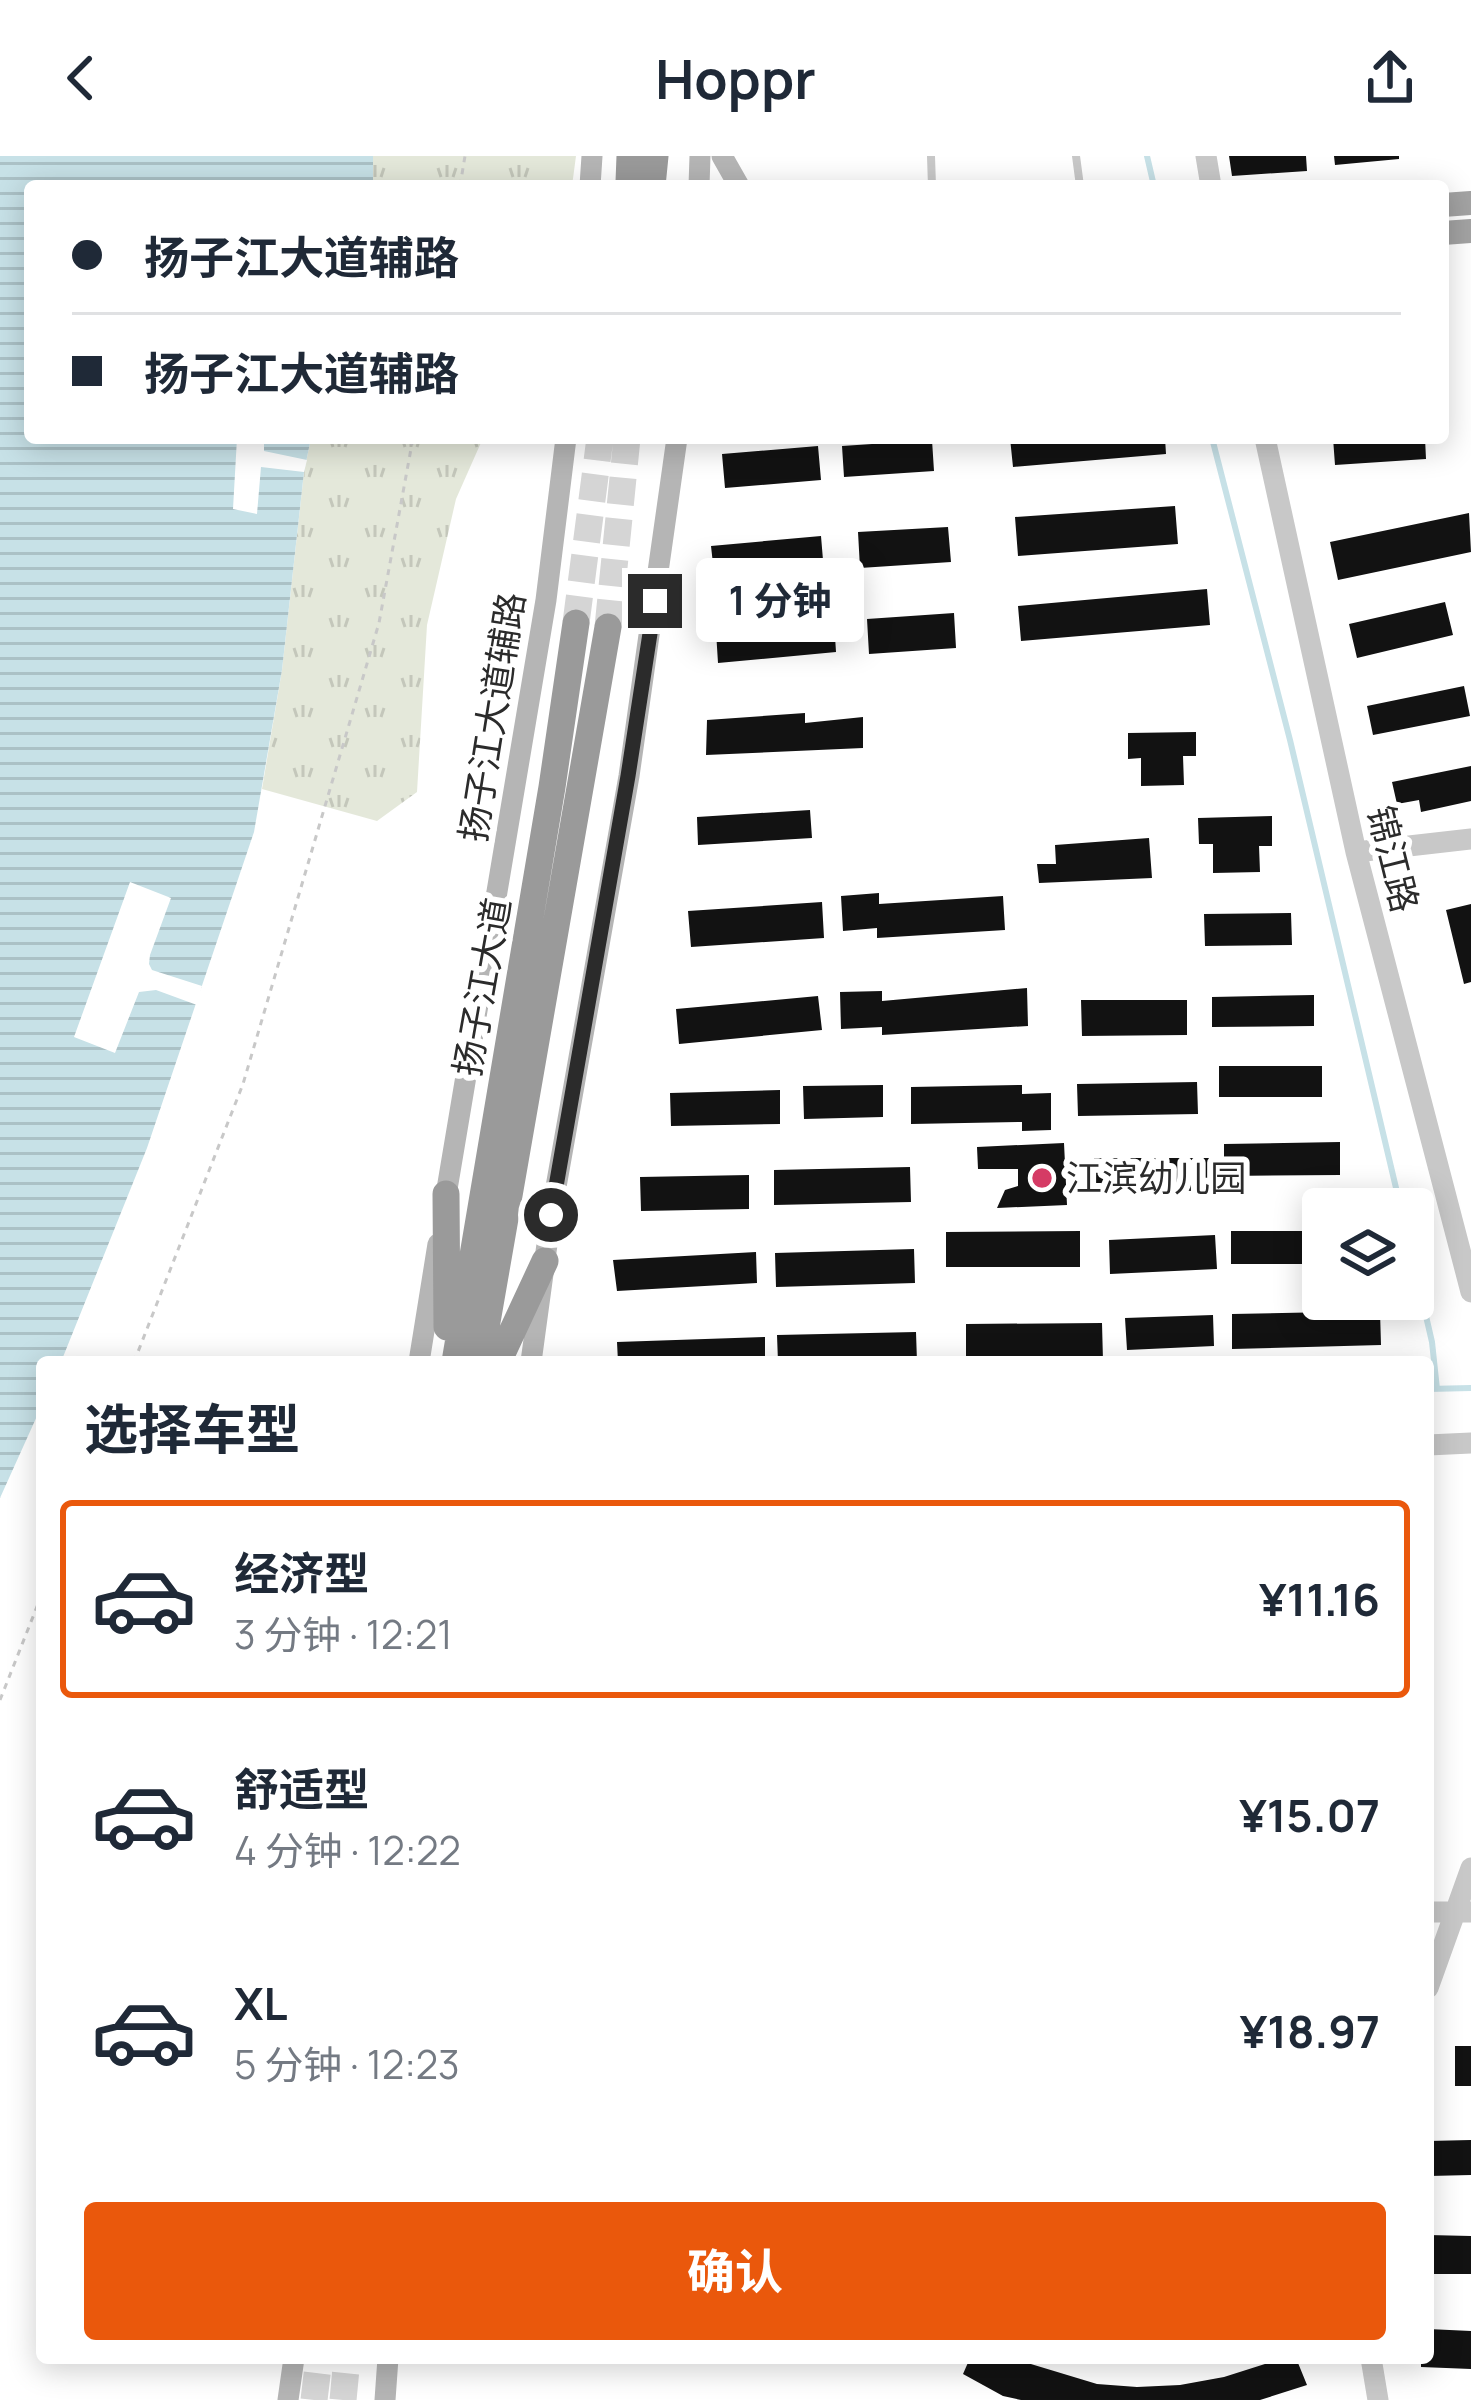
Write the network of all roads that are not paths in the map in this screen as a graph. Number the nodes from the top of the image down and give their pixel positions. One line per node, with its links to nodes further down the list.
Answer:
1 (655, 156): 2 (highway)
2 (637, 175)
3 (565, 444): 10 (main road, 扬子江大道辅路)
4 (675, 444): 11 (main road)
5 (1266, 444): 9 (street, 锦江路)
6 (576, 623): 15 (highway, 扬子江大道)
7 (608, 627): 16 (highway, 扬子江大道)
8 (1471, 839): 9 (street)
9 (1356, 852): 12 (street, 锦江路)
10 (446, 1194): 13 (main road, 扬子江大道辅路); 14 (highway)
11 (545, 1261): 17 (highway); 18 (main road)
12 (1471, 1292)
13 (420, 1356)
14 (451, 1356)
15 (452, 1356)
16 (481, 1356)
17 (501, 1356)
18 (532, 1356)
19 (1471, 1443): 20 (street)
20 (1434, 1445)
21 (1471, 1868): 22 (street)
22 (1462, 1912): 23 (street)
23 (1434, 1975)
24 (293, 2364): 27 (main road)
25 (388, 2364): 28 (main road)
26 (1372, 2364): 29 (street)
27 (288, 2400)
28 (385, 2400)
29 (1378, 2400)

